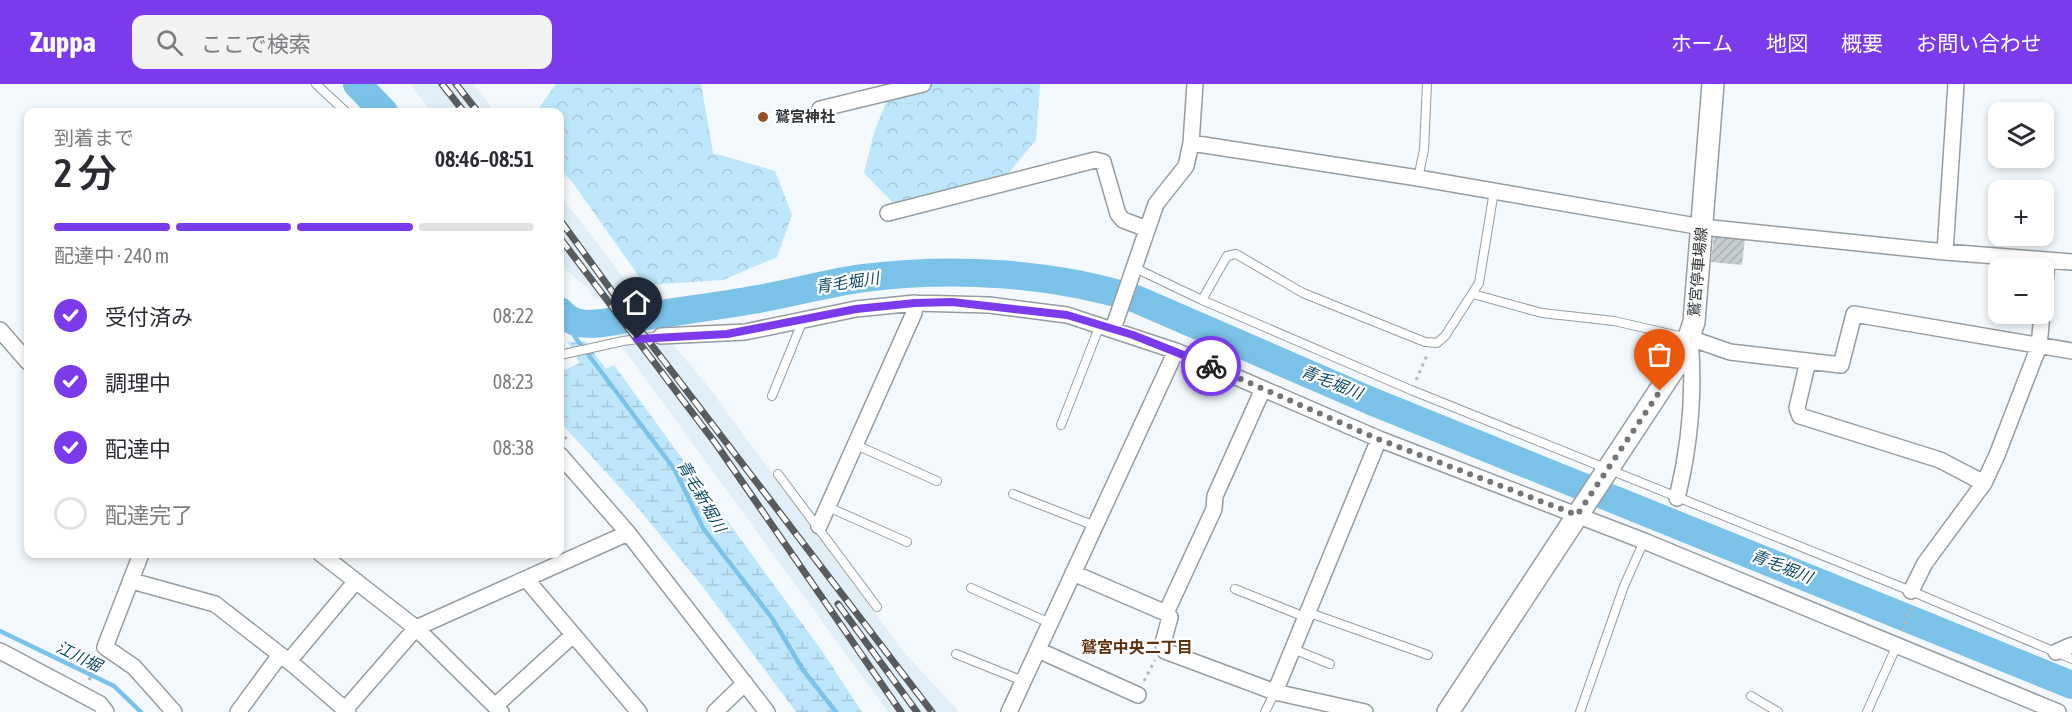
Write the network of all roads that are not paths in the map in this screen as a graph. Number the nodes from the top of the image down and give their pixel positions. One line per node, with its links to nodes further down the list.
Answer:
1 (316, 84): 7 (lane)
2 (923, 84): 8 (street)
3 (1196, 84): 9 (street)
4 (1427, 84): 10 (lane)
5 (1713, 84): 13 (main road, 鷲宮停車場線)
6 (1956, 84): 15 (street)
7 (342, 108)
8 (820, 109)
9 (1191, 143): 10 (street); 14 (street)
10 (1418, 178): 11 (street)
11 (1494, 191): 13 (street); 20 (lane)
12 (888, 213): 14 (street)
13 (1702, 227): 15 (street); 28 (main road, 鷲宮停車場線)
14 (1147, 229): 19 (street)
15 (1944, 252): 16 (street)
16 (2013, 258)
17 (2054, 261): 18 (street)
18 (2072, 262)
19 (1134, 271): 21 (lane); 25 (street)
20 (1473, 294): 21 (lane); 28 (lane)
21 (1202, 300): 41 (lane)
22 (915, 303): 23 (street); 25 (street); 39 (street)
23 (803, 320): 27 (street); 36 (lane)
24 (2041, 324): 29 (street)
25 (1110, 325): 30 (street); 37 (lane)
26 (0, 330): 33 (street)
27 (661, 336): 32 (lane)
28 (1690, 338): 34 (street); 41 (main road, 鷲宮停車場線); 46 (street)
29 (2039, 346): 31 (street); 34 (street); 44 (street)
30 (1176, 351): 35 (street); 50 (street)
31 (2072, 351)
32 (564, 355)
33 (24, 357)
34 (1808, 361): 44 (street)
35 (1263, 388): 38 (street); 64 (street)
36 (772, 396)
37 (1061, 425)
38 (1378, 439): 48 (street); 65 (street)
39 (856, 445): 43 (lane); 47 (street)
40 (564, 460): 51 (street)
41 (1605, 472): 46 (lane); 48 (main road, 鷲宮停車場線)
42 (778, 474): 49 (lane)
43 (937, 480)
44 (1984, 483): 62 (street)
45 (1013, 494): 50 (lane)
46 (1677, 498): 62 (lane)
47 (828, 507): 49 (street); 53 (lane)
48 (1580, 511): 52 (street); 96 (main road, 鷲宮停車場線)
49 (819, 526): 63 (lane)
50 (1095, 526): 56 (street)
51 (628, 533): 57 (street); 81 (street)
52 (1644, 541): 69 (street); 97 (lane)
53 (907, 543)
54 (140, 558): 58 (street)
55 (326, 558): 59 (street)
56 (1073, 573): 64 (street); 66 (street)
57 (526, 579): 67 (street); 68 (street)
58 (132, 581): 77 (street); 88 (street)
59 (356, 581): 67 (street); 77 (street)
60 (970, 588): 66 (lane)
61 (1235, 590): 65 (lane)
62 (1913, 595): 74 (lane)
63 (877, 607)
64 (1167, 613): 82 (street)
65 (1306, 615): 71 (street); 76 (lane)
66 (1050, 623): 72 (street)
67 (416, 628): 85 (street); 86 (street)
68 (573, 635): 85 (street); 90 (street)
69 (1898, 641): 99 (lane); 100 (street)
70 (2072, 645): 74 (street)
71 (1293, 649): 79 (lane); 82 (street)
72 (1038, 650): 80 (street); 83 (street)
73 (0, 651): 87 (street)
74 (2055, 652): 78 (lane)
75 (956, 654): 80 (lane)
76 (1428, 655)
77 (285, 658): 86 (street); 89 (street)
78 (2072, 659)
79 (1330, 664)
80 (1023, 681): 93 (street)
81 (745, 683): 91 (street); 92 (street)
82 (1275, 692): 94 (lane); 95 (street)
83 (1138, 695)
84 (1751, 696): 98 (lane)
85 (498, 709)
86 (345, 711)
87 (106, 712)
88 (174, 712)
89 (238, 712)
90 (639, 712)
91 (715, 712)
92 (767, 712)
93 (1009, 712)
94 (1265, 712)
95 (1365, 712)
96 (1448, 712)
97 (1580, 712)
98 (1778, 712)
99 (1866, 712)
100 (2058, 712)

